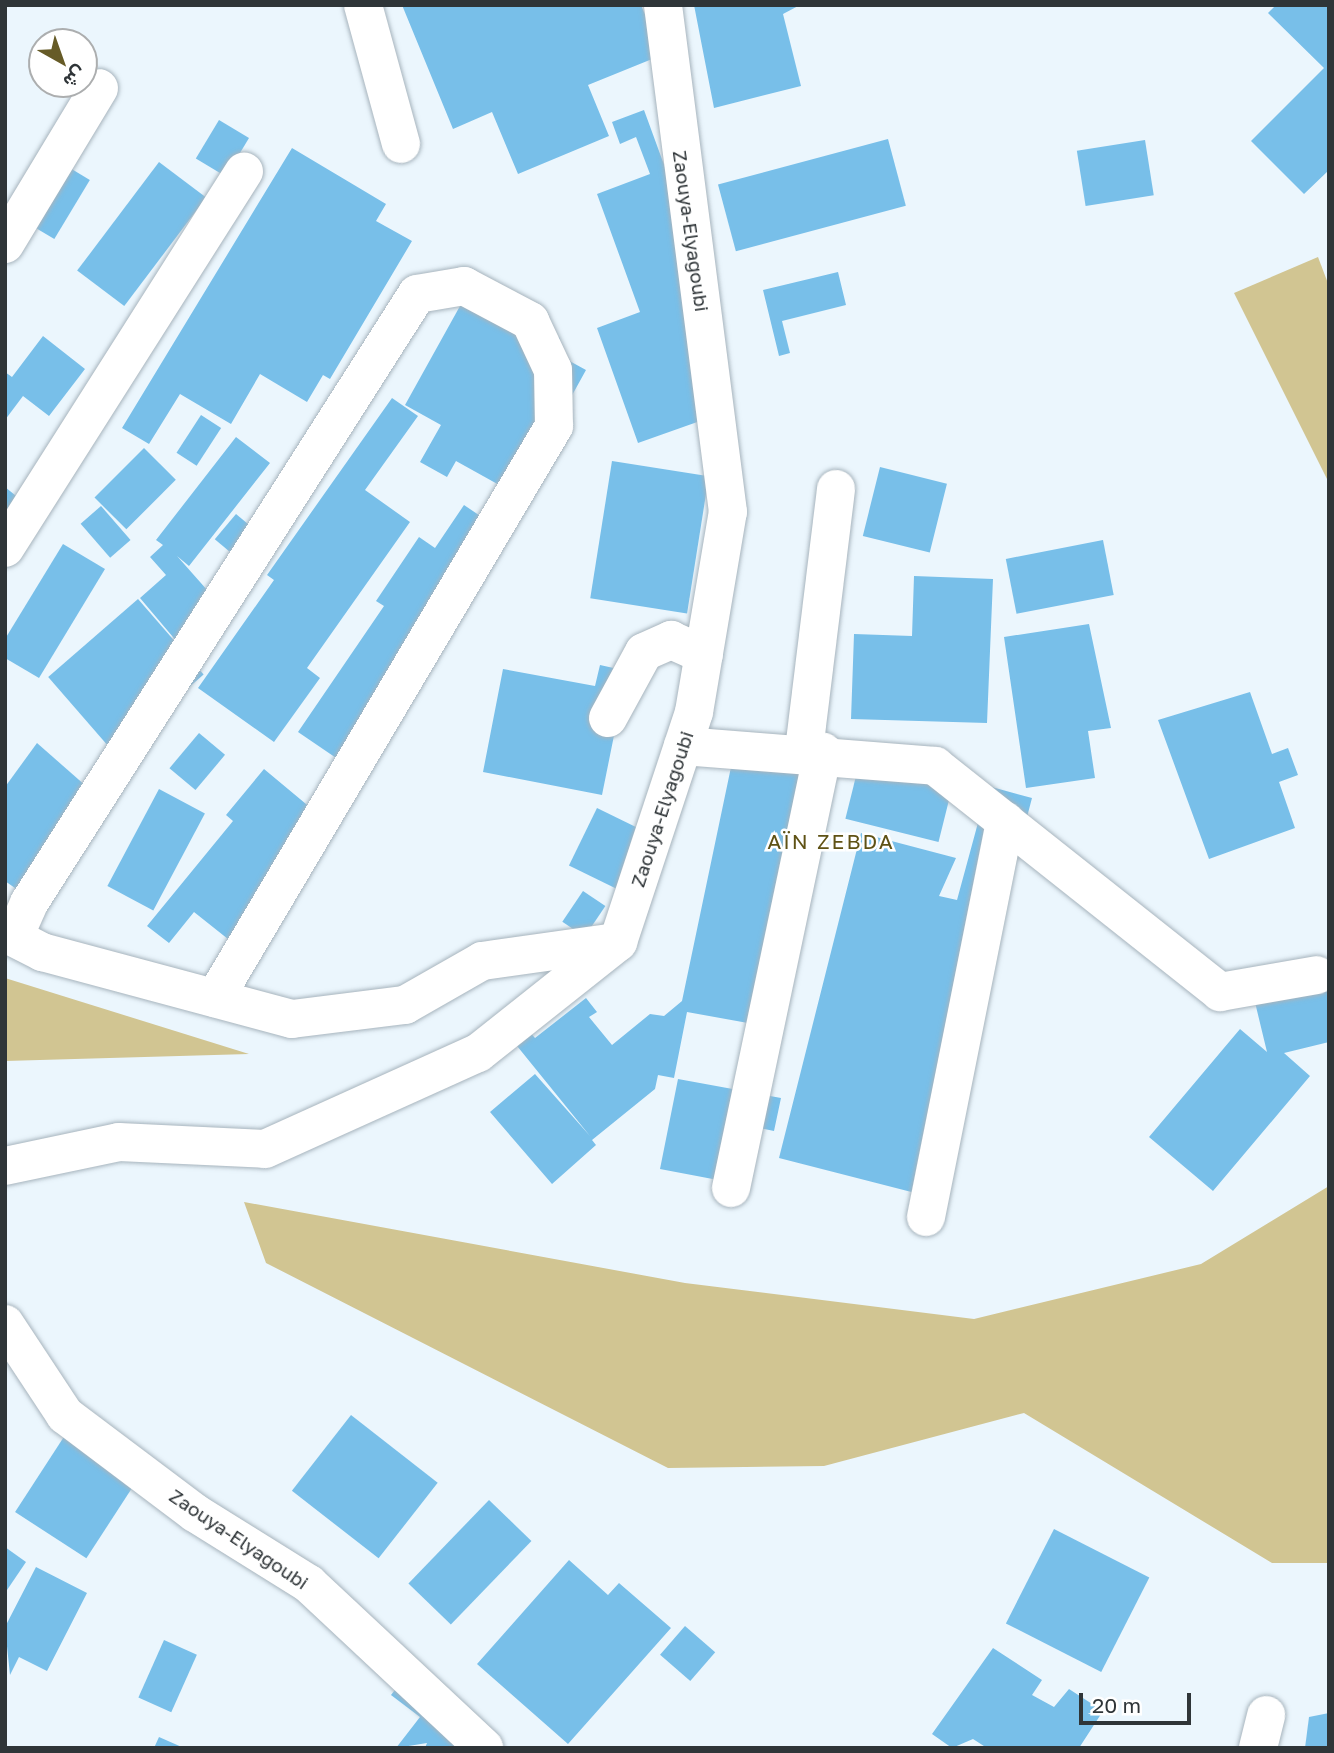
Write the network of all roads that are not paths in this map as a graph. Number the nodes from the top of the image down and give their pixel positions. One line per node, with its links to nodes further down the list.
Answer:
1 (363, 5): 4 (street)
2 (663, 5): 9 (street, Zaouya-Elyagoubi)
3 (99, 88): 6 (street)
4 (401, 144)
5 (244, 172): 8 (street)
6 (5, 244)
7 (836, 489): 12 (street)
8 (5, 548)
9 (704, 655): 10 (street); 11 (street, Zaouya-Elyagoubi)
10 (608, 719)
11 (683, 746): 12 (street); 15 (street, Zaouya-Elyagoubi)
12 (813, 751): 13 (street); 19 (street)
13 (1005, 821): 16 (street); 20 (street)
14 (9, 935): 17 (street); 17 (street)
15 (618, 942): 17 (street); 18 (street)
16 (1317, 975)
17 (215, 998)
18 (5, 1166)
19 (730, 1188)
20 (926, 1217)
21 (5, 1324): 22 (street, Zaouya-Elyagoubi)
22 (484, 1748)

